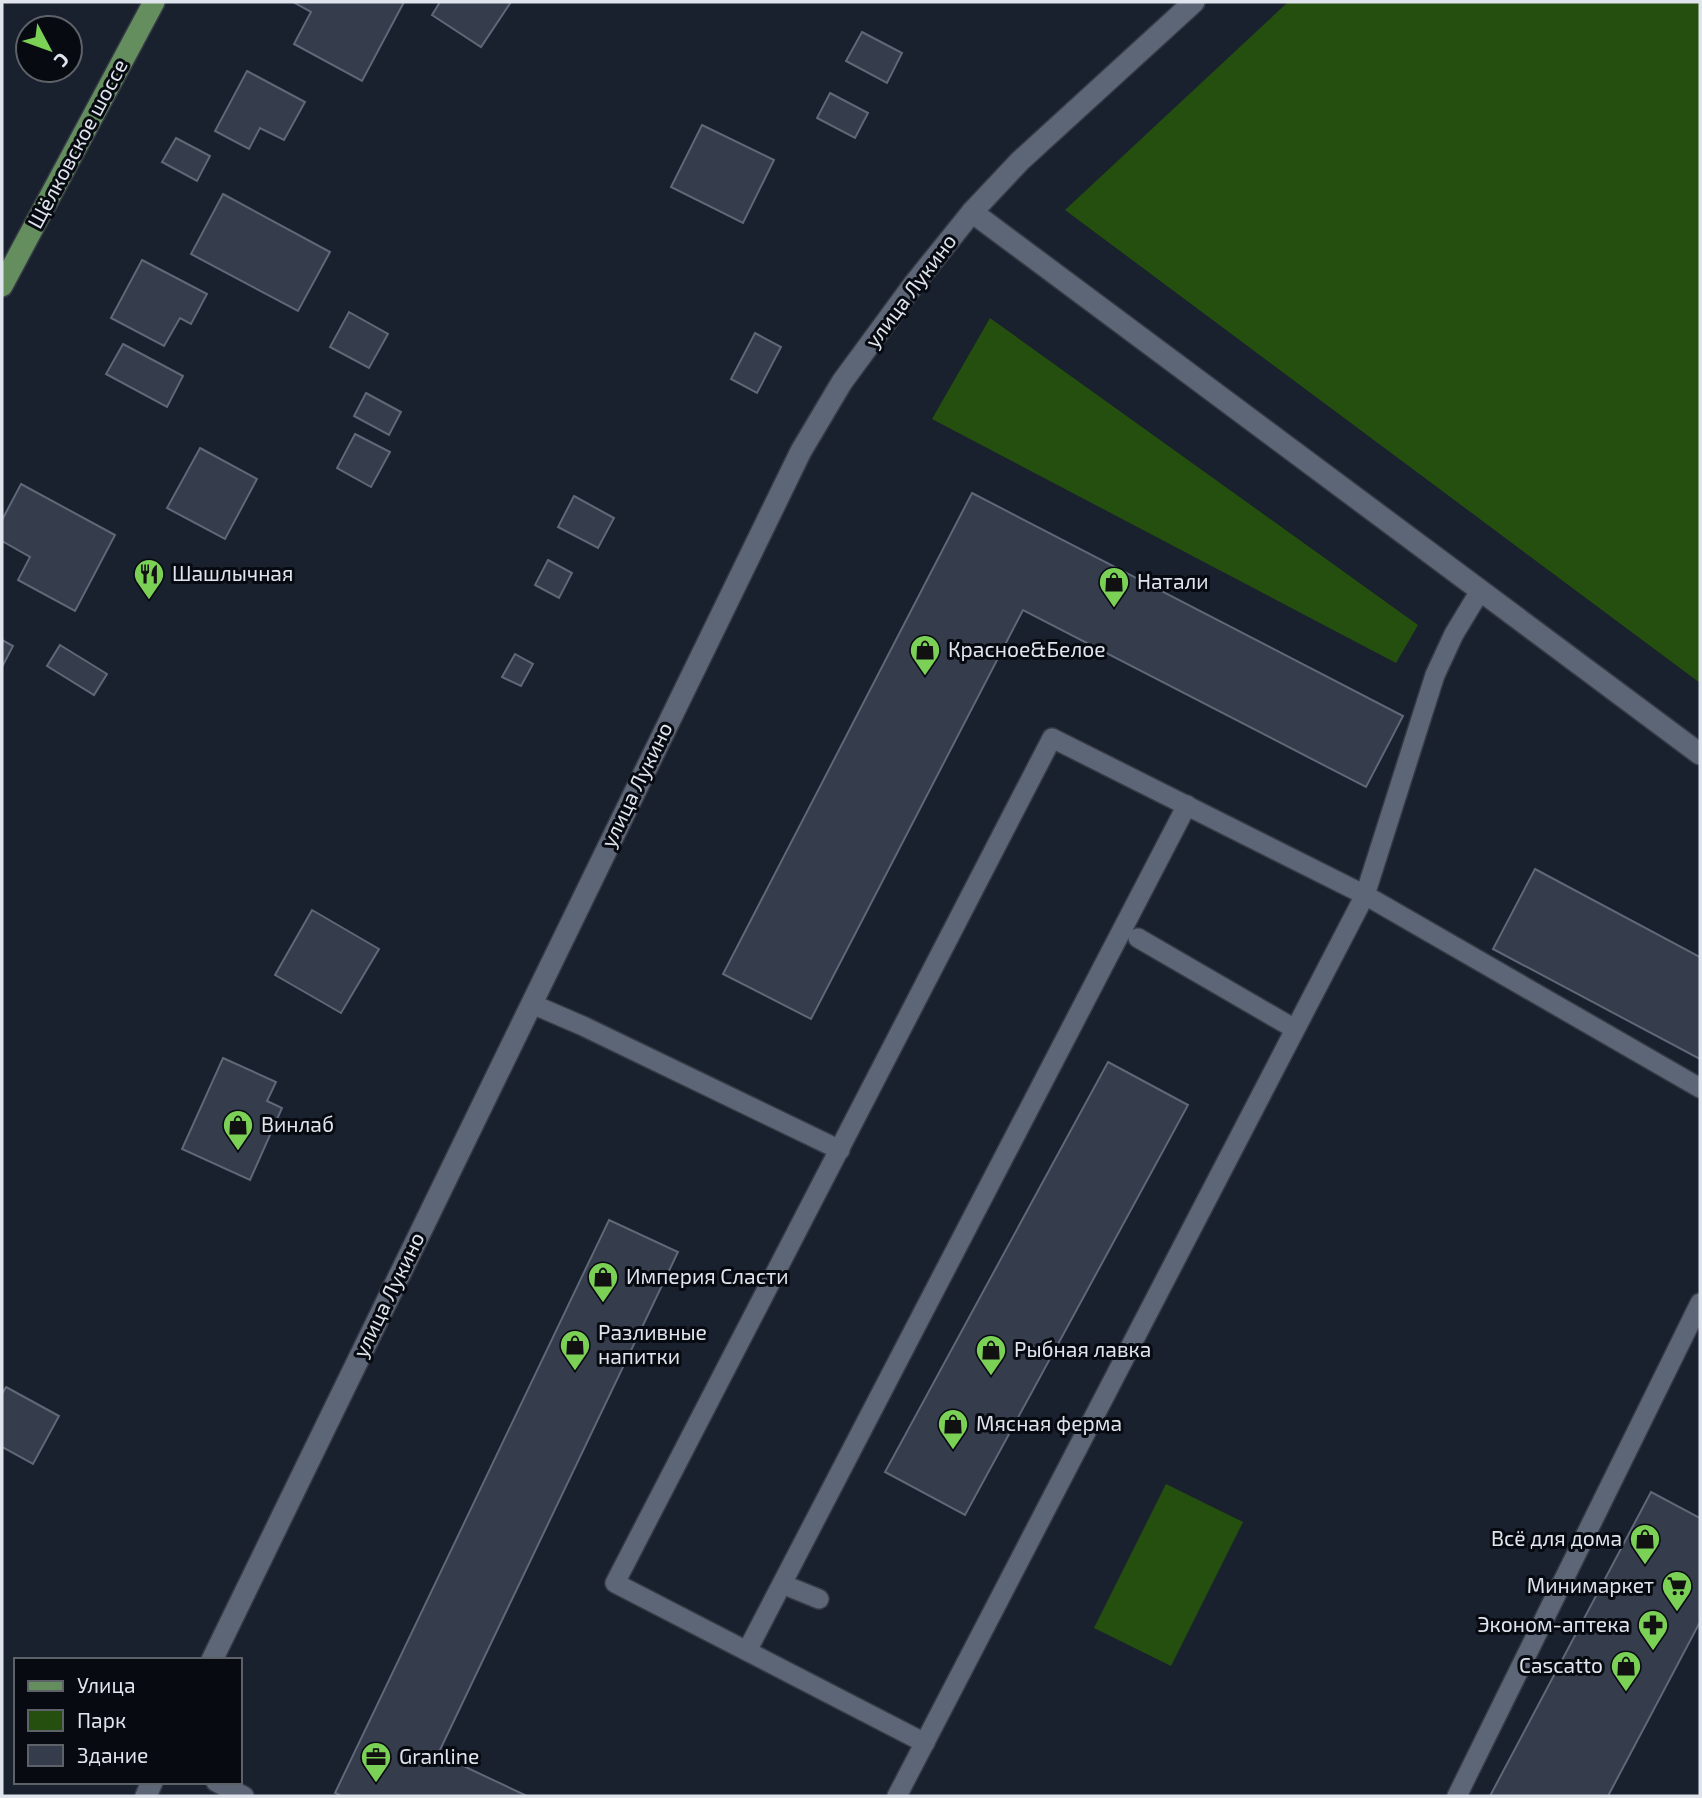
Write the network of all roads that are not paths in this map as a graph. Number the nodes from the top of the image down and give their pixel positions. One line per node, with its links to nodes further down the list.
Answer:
1 (154, 2): 4 (main road, Щёлковское шоссе)
2 (1194, 2): 3 (street, улица Лукино)
3 (972, 212): 5 (street); 10 (street, улица Лукино)
4 (2, 286)
5 (1480, 591): 6 (street); 8 (lane)
6 (1700, 754)
7 (1187, 805): 8 (lane); 13 (lane); 15 (lane)
8 (1365, 895): 11 (lane); 12 (lane)
9 (1138, 938): 11 (lane)
10 (531, 1004): 13 (lane); 18 (street, улица Лукино)
11 (1296, 1029): 19 (lane)
12 (1700, 1088)
13 (840, 1150): 17 (lane)
14 (1700, 1303): 23 (lane)
15 (782, 1584): 16 (lane); 17 (lane)
16 (819, 1600)
17 (747, 1651): 19 (lane)
18 (213, 1658)
19 (925, 1743): 22 (lane)
20 (220, 1784): 21 (lane)
21 (244, 1796)
22 (897, 1796)
23 (1457, 1796)

